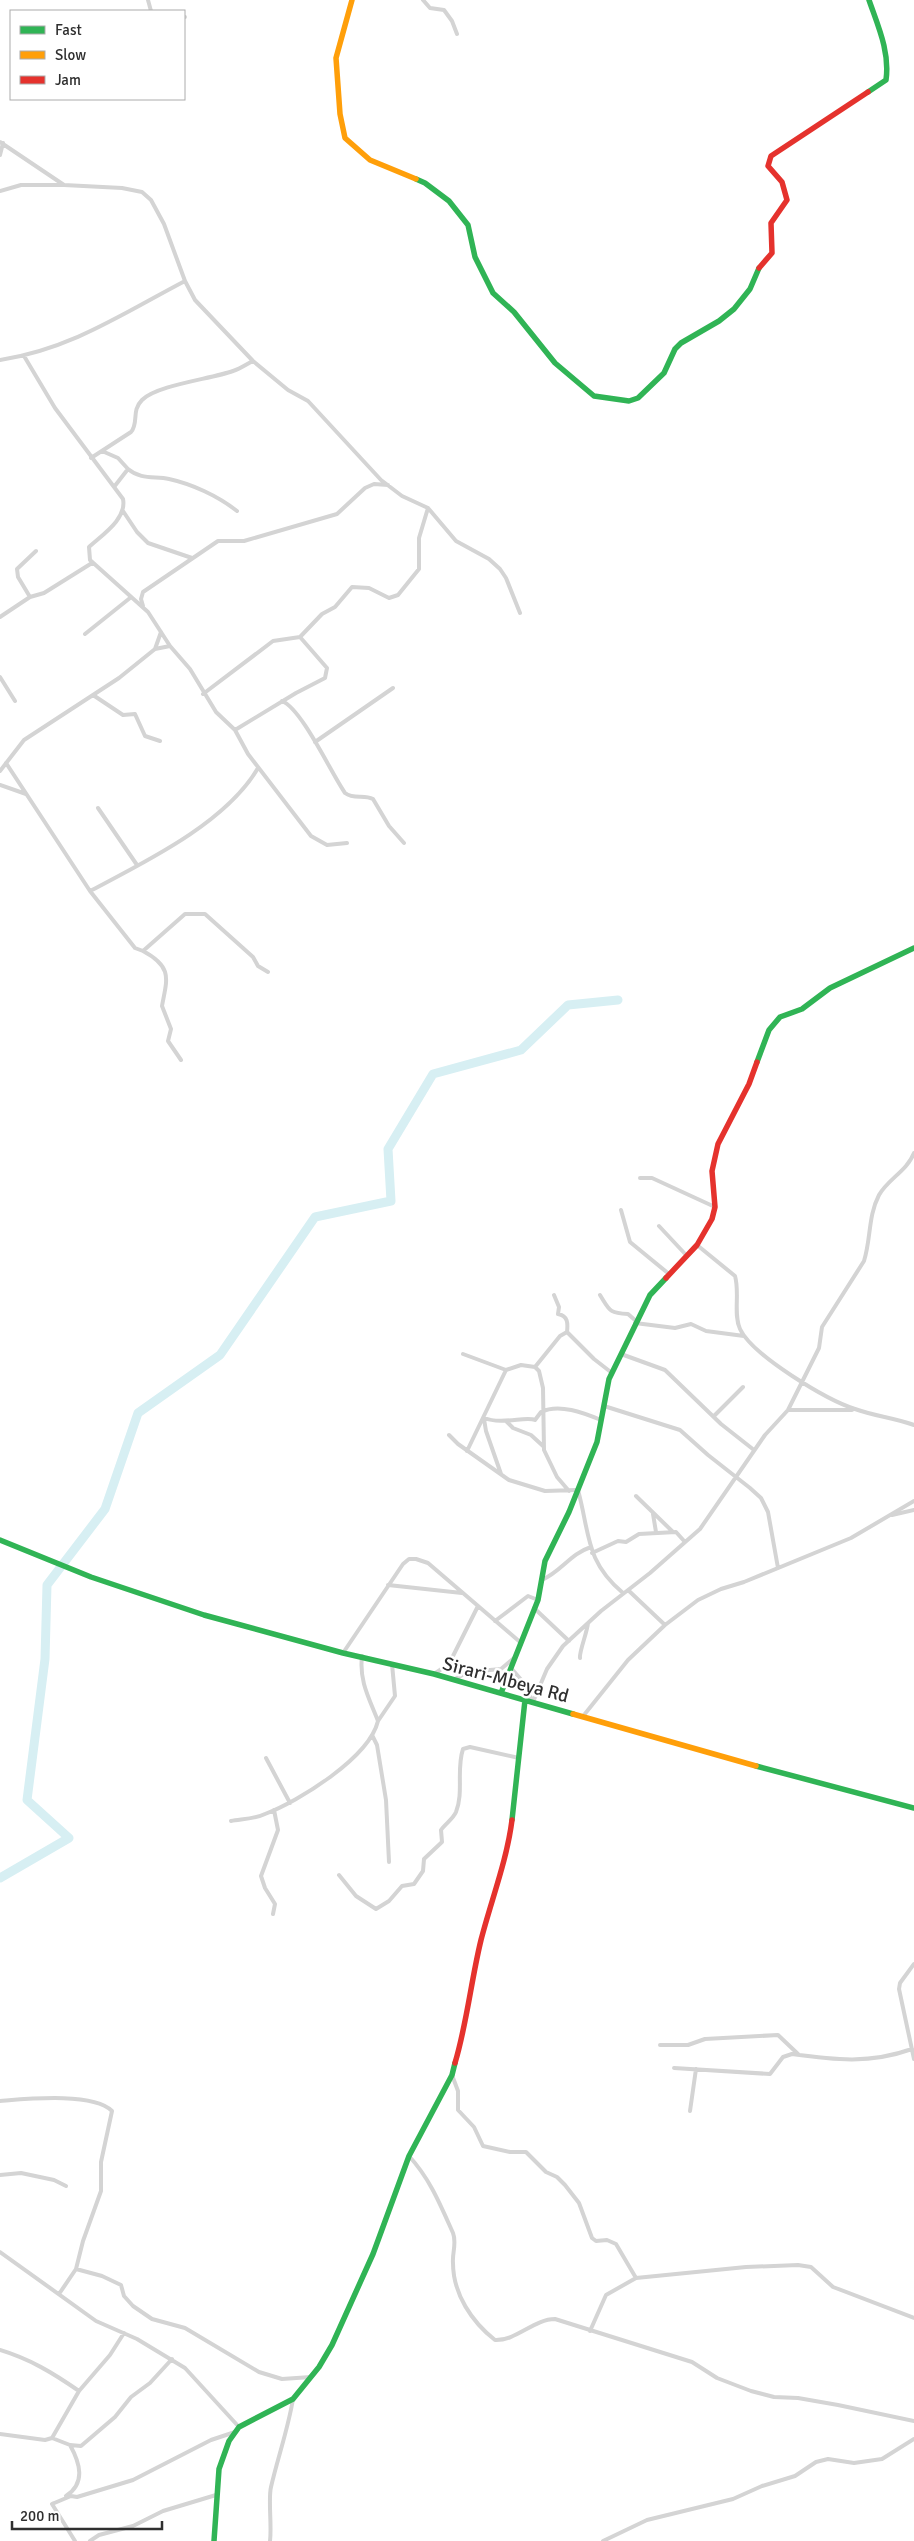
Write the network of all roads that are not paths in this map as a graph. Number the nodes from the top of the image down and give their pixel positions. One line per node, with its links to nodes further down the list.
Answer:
1 (352, 0): 3 (main road)
2 (423, 0): 4 (street)
3 (869, 0)
4 (457, 34)
5 (1, 142): 6 (street); 7 (street)
6 (0, 155)
7 (64, 185): 8 (street); 9 (street)
8 (0, 191)
9 (185, 281): 10 (street); 12 (street)
10 (24, 356): 11 (street); 14 (street)
11 (0, 360)
12 (253, 360): 13 (street); 16 (street)
13 (102, 451): 14 (street); 15 (street)
14 (91, 458): 17 (street)
15 (128, 469): 17 (street); 19 (street)
16 (388, 485): 18 (street); 22 (street)
17 (114, 487): 20 (street)
18 (428, 508): 27 (street); 31 (street)
19 (237, 511)
20 (123, 512): 22 (street); 23 (street)
21 (36, 551): 24 (street)
22 (192, 558): 26 (street)
23 (92, 563): 24 (street); 25 (street)
24 (30, 597): 28 (street)
25 (130, 598): 26 (street); 30 (street)
26 (143, 607): 29 (street)
27 (520, 613)
28 (0, 617)
29 (161, 632): 32 (street); 33 (street)
30 (85, 634)
31 (300, 637): 36 (street); 39 (street)
32 (170, 646): 33 (street); 36 (street)
33 (155, 649): 37 (street)
34 (0, 677): 38 (street)
35 (393, 688): 42 (street)
36 (203, 694): 40 (street)
37 (93, 695): 41 (street); 43 (street)
38 (15, 701)
39 (282, 701): 40 (street); 42 (street)
40 (234, 730): 44 (street)
41 (160, 741)
42 (315, 742): 50 (street)
43 (6, 763): 45 (street); 47 (street)
44 (258, 768): 49 (street); 51 (street)
45 (0, 771)
46 (0, 785): 47 (street)
47 (27, 794): 52 (street)
48 (98, 808): 51 (street)
49 (347, 843)
50 (404, 843)
51 (136, 865): 52 (street)
52 (90, 891): 54 (street)
53 (914, 948): 59 (main road)
54 (143, 951): 55 (street); 56 (street)
55 (268, 972)
56 (181, 1060)
57 (914, 1153): 75 (street)
58 (640, 1178): 59 (street)
59 (715, 1208): 62 (main road)
60 (621, 1210): 64 (street)
61 (659, 1226): 63 (street)
62 (697, 1245): 63 (main road); 69 (street)
63 (687, 1256): 64 (main road)
64 (669, 1274): 67 (main road)
65 (554, 1295): 68 (street)
66 (600, 1295): 67 (street)
67 (635, 1322): 69 (street); 71 (main road)
68 (567, 1332): 72 (street); 74 (street)
69 (744, 1336): 75 (street)
70 (463, 1354): 73 (street)
71 (622, 1354): 74 (main road); 81 (street)
72 (535, 1367): 73 (street); 79 (street)
73 (506, 1370): 82 (street)
74 (612, 1373): 77 (main road)
75 (802, 1383): 78 (street); 80 (street)
76 (743, 1387): 81 (street)
77 (604, 1406): 83 (main road); 91 (street)
78 (854, 1409): 80 (street); 85 (street)
79 (544, 1410): 83 (street); 84 (street); 87 (street)
80 (788, 1410): 88 (street)
81 (714, 1416): 88 (street)
82 (484, 1419): 84 (street); 89 (street); 90 (street)
83 (601, 1420): 92 (main road)
84 (507, 1422): 87 (street)
85 (914, 1425)
86 (449, 1435): 89 (street)
87 (543, 1446): 93 (street)
88 (754, 1450): 91 (street)
89 (468, 1451): 90 (street)
90 (502, 1476): 93 (street)
91 (737, 1478): 102 (street); 105 (street)
92 (577, 1489): 93 (street); 103 (street); 106 (main road)
93 (569, 1491)
94 (636, 1496): 97 (street)
95 (914, 1501): 98 (street)
96 (914, 1510): 98 (street)
97 (652, 1513): 99 (street); 100 (street)
98 (888, 1516): 105 (street)
99 (672, 1531): 100 (street); 102 (street)
100 (656, 1532): 104 (street)
101 (0, 1540): 119 (main road, Sirari-Mbeya Rd)
102 (685, 1542): 108 (street)
103 (591, 1546): 104 (street); 106 (street)
104 (592, 1553): 110 (street)
105 (778, 1568): 116 (street)
106 (541, 1580): 111 (main road)
107 (388, 1585): 109 (street); 109 (street); 119 (street)
108 (628, 1590): 110 (street); 116 (street)
109 (462, 1593): 112 (street)
110 (623, 1594): 115 (street)
111 (538, 1600): 113 (main road); 114 (street)
112 (478, 1606): 114 (street); 125 (street)
113 (534, 1608): 117 (street); 118 (main road)
114 (495, 1621): 118 (street)
115 (588, 1623): 117 (street); 122 (street)
116 (665, 1625): 130 (street)
117 (569, 1641): 129 (street)
118 (520, 1642): 121 (main road)
119 (343, 1653): 120 (main road, Sirari-Mbeya Rd)
120 (362, 1656): 123 (main road, Sirari-Mbeya Rd); 131 (street)
121 (514, 1658): 124 (main road); 126 (street)
122 (580, 1658)
123 (392, 1664): 125 (main road, Sirari-Mbeya Rd); 131 (street)
124 (511, 1668): 127 (main road); 129 (street)
125 (434, 1674): 126 (main road, Sirari-Mbeya Rd)
126 (453, 1680): 127 (main road, Sirari-Mbeya Rd)
127 (501, 1693): 128 (main road, Sirari-Mbeya Rd)
128 (525, 1700): 129 (main road, Sirari-Mbeya Rd); 134 (main road)
129 (533, 1702): 130 (main road, Sirari-Mbeya Rd)
130 (584, 1715): 136 (main road, Sirari-Mbeya Rd)
131 (378, 1721): 132 (street)
132 (372, 1735): 135 (street); 139 (street)
133 (266, 1758): 135 (street)
134 (519, 1758): 140 (street); 151 (main road)
135 (290, 1803): 137 (street)
136 (914, 1808)
137 (274, 1810): 138 (street); 141 (street)
138 (231, 1821)
139 (389, 1862)
140 (339, 1875)
141 (274, 1914)
142 (914, 1964): 143 (street)
143 (907, 2023): 144 (street); 146 (street)
144 (914, 2023)
145 (660, 2045): 147 (street)
146 (912, 2049): 147 (street); 148 (street)
147 (799, 2054): 150 (street)
148 (914, 2059)
149 (674, 2068): 150 (street)
150 (696, 2069): 153 (street)
151 (452, 2075): 154 (main road); 159 (street)
152 (0, 2101): 158 (street)
153 (690, 2111)
154 (408, 2156): 162 (street); 166 (main road)
155 (0, 2175): 156 (street)
156 (66, 2186)
157 (0, 2252): 160 (street)
158 (76, 2269): 160 (street); 166 (street)
159 (636, 2278): 161 (street); 162 (street)
160 (59, 2294): 163 (street)
161 (914, 2318)
162 (590, 2331): 169 (street)
163 (124, 2333): 165 (street); 167 (street)
164 (0, 2350): 167 (street)
165 (172, 2359): 170 (street); 174 (street)
166 (312, 2377): 168 (main road)
167 (79, 2391): 172 (street)
168 (293, 2400): 170 (main road); 180 (street)
169 (914, 2421)
170 (237, 2429): 175 (main road); 176 (street)
171 (0, 2434): 172 (street)
172 (52, 2438): 174 (street)
173 (914, 2438): 181 (street)
174 (70, 2445): 176 (street)
175 (216, 2495): 178 (street); 179 (main road)
176 (52, 2504): 177 (street)
177 (75, 2541)
178 (90, 2541)
179 (214, 2541)
180 (270, 2541)
181 (603, 2541)

